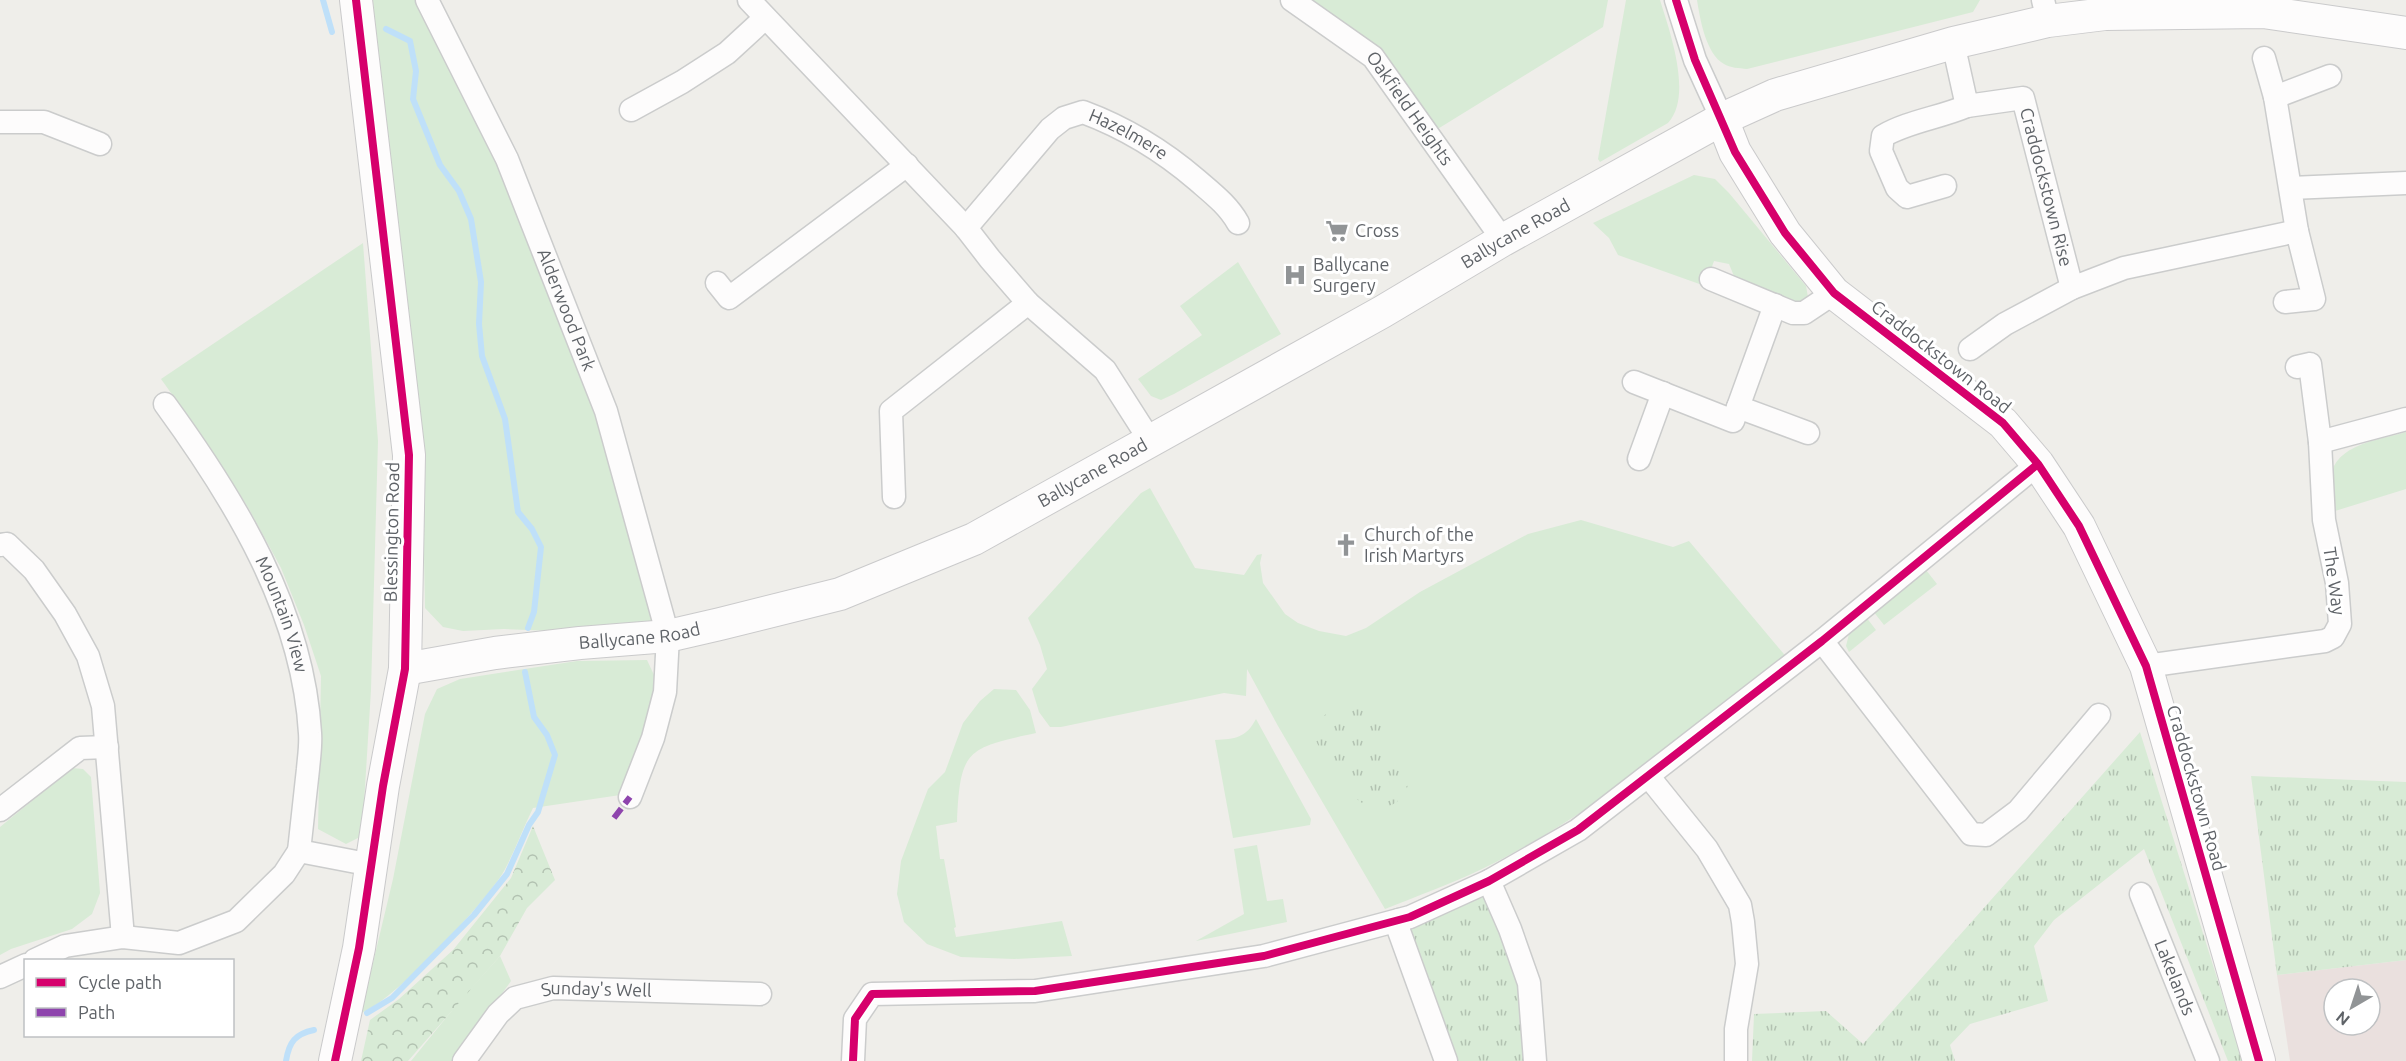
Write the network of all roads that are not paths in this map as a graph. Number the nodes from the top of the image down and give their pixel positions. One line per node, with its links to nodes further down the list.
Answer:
1 (356, 0): 50 (main road, Blessington Road)
2 (427, 0): 47 (street, Alderwood Park)
3 (749, 0): 7 (street)
4 (1292, 0): 25 (street, Oakfield Heights)
5 (1676, 0): 15 (street, Craddockstown Road)
6 (2046, 10): 8 (main road, Ballycane Road); 9 (main road, Ballycane Road)
7 (765, 18): 14 (street); 18 (street)
8 (2406, 33)
9 (1953, 43): 13 (street); 15 (main road, Ballycane Road)
10 (2264, 58): 12 (street)
11 (2330, 76): 12 (street)
12 (2275, 97): 21 (street)
13 (1967, 106): 20 (street); 28 (street, Craddockstown Rise)
14 (631, 110)
15 (1722, 119): 25 (main road, Ballycane Road); 29 (main road, Craddockstown Road)
16 (0, 122): 17 (street)
17 (100, 144)
18 (907, 165): 23 (street); 27 (street)
19 (2406, 183): 21 (street)
20 (1945, 186)
21 (2291, 188): 24 (street)
22 (1238, 223): 23 (street, Hazelmere)
23 (966, 228): 31 (street)
24 (2297, 231): 28 (street, Craddockstown Rise); 30 (street)
25 (1503, 240): 41 (main road, Ballycane Road)
26 (1711, 279): 32 (street)
27 (717, 283)
28 (2072, 288): 33 (street, Craddockstown Rise)
29 (1834, 293): 32 (street); 44 (main road, Craddockstown Road)
30 (2285, 302)
31 (1028, 303): 41 (street); 45 (street)
32 (1775, 305): 38 (street)
33 (1970, 349)
34 (2297, 367): 42 (street, The Way)
35 (1635, 382): 36 (street)
36 (1664, 393): 38 (street); 43 (street)
37 (165, 404): 56 (street, Mountain View)
38 (1738, 407): 40 (street)
39 (2406, 419): 42 (street)
40 (1808, 433)
41 (1152, 442): 47 (main road, Ballycane Road)
42 (2320, 442): 49 (street, The Way)
43 (1639, 459)
44 (2038, 464): 48 (street); 49 (main road, Craddockstown Road)
45 (894, 496)
46 (0, 546): 52 (street)
47 (668, 636): 50 (main road, Ballycane Road); 54 (street, Alderwood Park)
48 (1822, 641): 51 (street); 53 (street)
49 (2146, 666): 73 (main road, Craddockstown Road)
50 (405, 669): 57 (main road, Blessington Road)
51 (2099, 715)
52 (107, 747): 55 (street); 61 (street)
53 (1649, 777): 58 (street); 71 (street)
54 (630, 797)
55 (0, 810)
56 (299, 851): 57 (street); 61 (street, Mountain View)
57 (372, 865): 66 (main road, Blessington Road)
58 (1489, 881): 60 (street); 70 (street)
59 (2141, 894): 72 (street, Lakelands)
60 (1399, 921): 68 (street); 69 (street)
61 (123, 937): 62 (street, Mountain View)
62 (37, 959)
63 (24, 966): 64 (street)
64 (0, 977)
65 (760, 994): 67 (street, Sunday's Well)
66 (334, 1061)
67 (464, 1061)
68 (853, 1061)
69 (1446, 1061)
70 (1535, 1061)
71 (1736, 1061)
72 (2208, 1061)
73 (2259, 1061)

